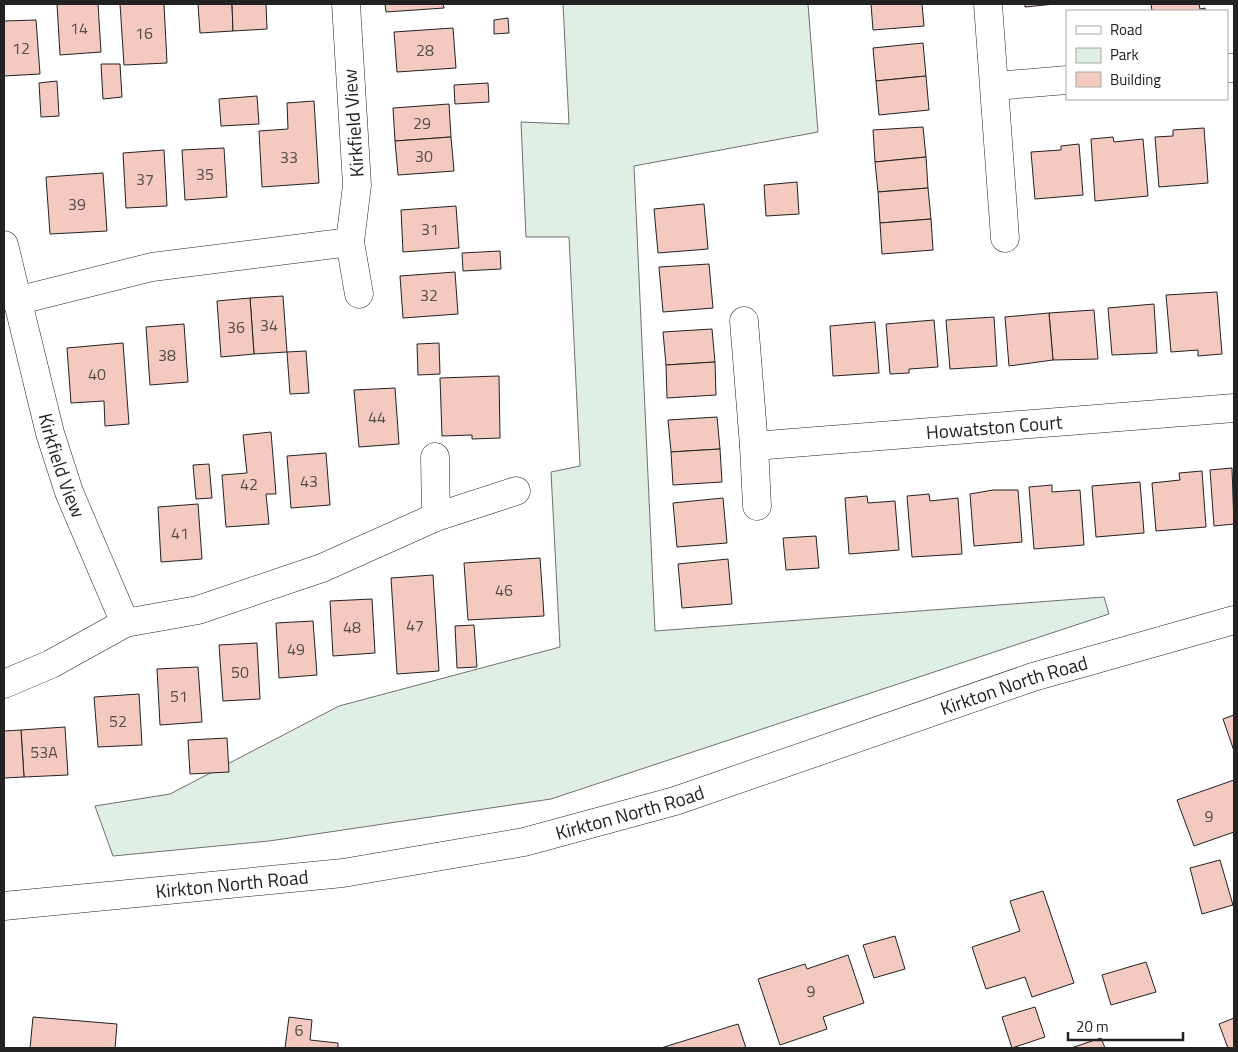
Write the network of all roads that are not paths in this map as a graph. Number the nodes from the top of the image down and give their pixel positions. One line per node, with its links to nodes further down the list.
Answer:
1 (346, 4): 6 (street, Kirkfield View)
2 (988, 4): 4 (street)
3 (1066, 80): 4 (street)
4 (995, 86): 5 (street)
5 (1005, 238)
6 (350, 242): 8 (street, Kirkfield View); 9 (street)
7 (4, 245): 9 (street, Kirkfield View)
8 (359, 294)
9 (16, 301): 18 (street, Kirkfield View)
10 (744, 321): 12 (street)
11 (1234, 408): 12 (street, Howatston Court)
12 (754, 446): 15 (street)
13 (435, 457): 16 (street)
14 (516, 491): 16 (street)
15 (757, 506)
16 (436, 517): 18 (street)
17 (1234, 620): 20 (street, Kirkton North Road)
18 (125, 623): 19 (street)
19 (4, 684)
20 (4, 906)

